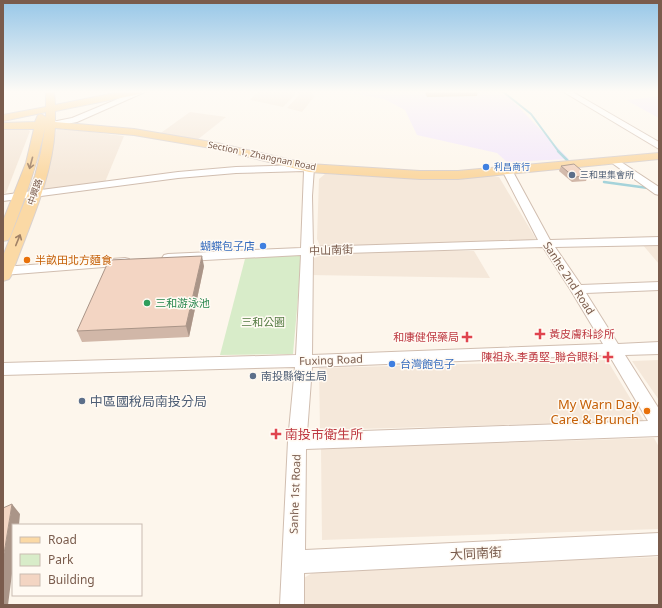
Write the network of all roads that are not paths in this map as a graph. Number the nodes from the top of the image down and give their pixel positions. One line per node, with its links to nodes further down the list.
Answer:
1 (46, 119): 4 (main road, 中興路)
2 (76, 119): 4 (street)
3 (613, 119): 6 (street)
4 (45, 125): 5 (main road, Section 1, Zhangnan Road); 9 (main road, Section 1, Zhangnan Road); 12 (main road, 中興路); 13 (main road, 中興路, one-way to 13)
5 (3, 126)
6 (659, 146)
7 (659, 156): 8 (main road)
8 (615, 161): 10 (main road, Section 1, Zhangnan Road); 11 (street)
9 (309, 168): 10 (main road, Section 1, Zhangnan Road); 12 (street); 18 (street, Sanhe 1st Road)
10 (507, 170): 17 (street, Sanhe 2nd Road)
11 (659, 192)
12 (35, 193): 13 (street); 21 (main road, 中興路, one-way to 12)
13 (21, 196): 14 (street); 15 (main road, 中興路)
14 (3, 198)
15 (3, 237)
16 (659, 241): 17 (street, 中山南街)
17 (546, 243): 18 (street, 中山南街); 23 (street, Sanhe 2nd Road)
18 (307, 251): 19 (street, 中山南街); 26 (street, Sanhe 1st Road)
19 (159, 259)
20 (136, 261): 21 (street)
21 (4, 272)
22 (659, 286): 23 (street)
23 (577, 289): 25 (street, Sanhe 2nd Road)
24 (659, 348): 25 (street, Fuxing Road)
25 (614, 349): 26 (street, Fuxing Road); 28 (street, Sanhe 2nd Road)
26 (304, 361): 27 (street, Fuxing Road); 30 (street, Sanhe 1st Road)
27 (3, 369)
28 (659, 424)
29 (659, 428): 30 (street)
30 (297, 441): 32 (street, Sanhe 1st Road)
31 (659, 544): 32 (street, 大同南街)
32 (293, 562): 33 (street, Sanhe 1st Road)
33 (292, 605)

